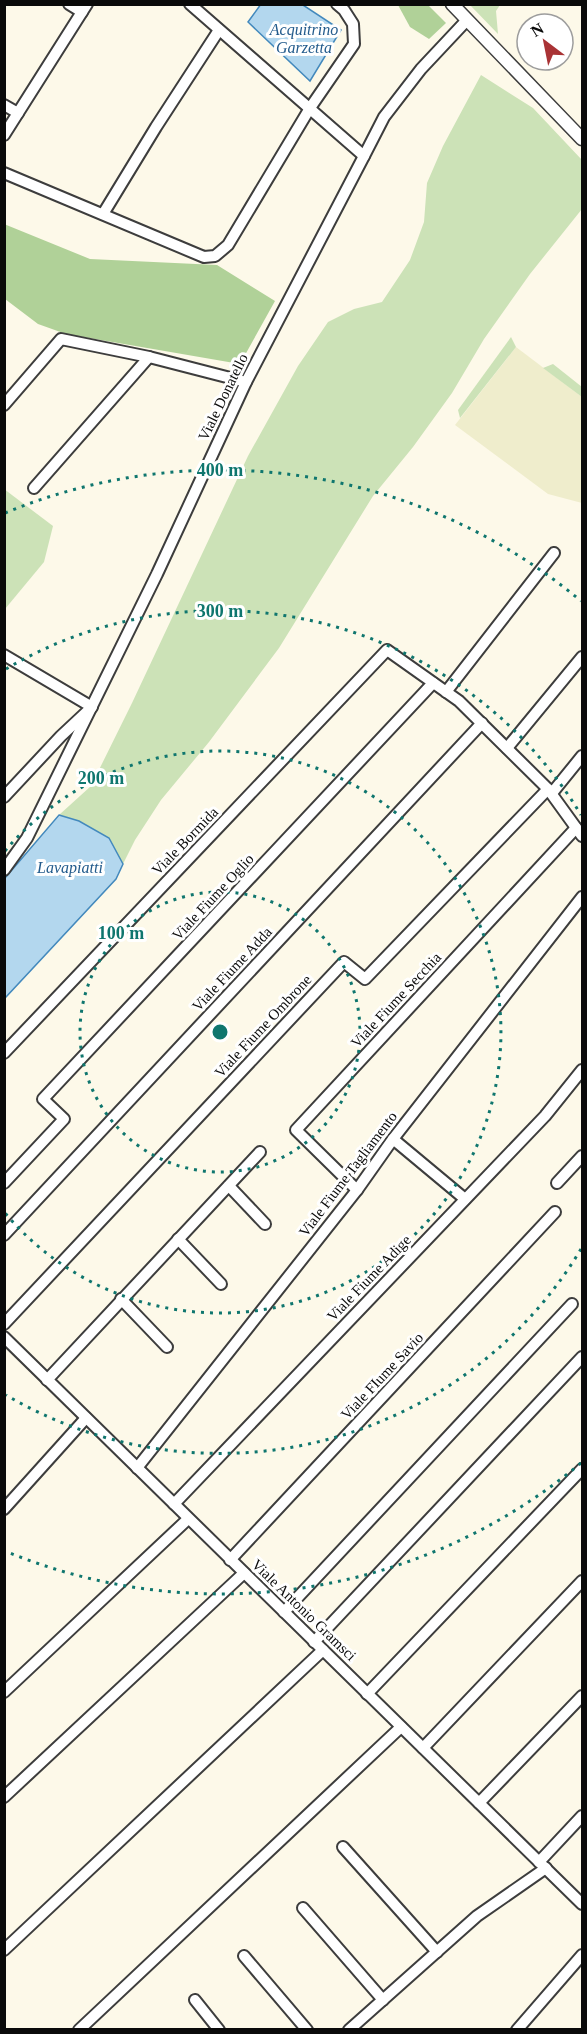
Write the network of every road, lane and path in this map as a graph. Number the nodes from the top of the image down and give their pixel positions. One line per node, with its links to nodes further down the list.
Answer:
1 (69, 4): 5 (street)
2 (190, 4): 7 (street)
3 (337, 4): 9 (street)
4 (452, 4): 6 (street)
5 (84, 8): 10 (street)
6 (467, 20): 12 (street); 13 (street, Viale Donatello)
7 (219, 30): 9 (street); 15 (street)
8 (4, 105): 10 (street)
9 (310, 108): 13 (street); 15 (street)
10 (18, 113): 11 (street)
11 (4, 135)
12 (582, 139)
13 (364, 156): 17 (street, Viale Donatello)
14 (4, 173): 15 (street)
15 (103, 214)
16 (149, 357): 17 (street); 18 (street); 19 (street)
17 (246, 382): 25 (street, Viale Donatello)
18 (4, 405)
19 (34, 488)
20 (554, 553): 24 (street)
21 (4, 655): 25 (street)
22 (582, 657): 27 (street)
23 (433, 683): 24 (street); 34 (street, Viale Bormida); 39 (street, Viale Fiume Oglio)
24 (446, 692): 26 (street)
25 (92, 707): 30 (street); 32 (street, Viale Donatello)
26 (482, 723): 27 (street); 46 (street, Viale Fiume Adda)
27 (507, 748): 29 (street)
28 (582, 756): 29 (street)
29 (550, 791): 31 (street); 51 (street, Viale Fiume Ombrone)
30 (4, 797)
31 (579, 832): 42 (street, Viale Fiume Secchia)
32 (4, 870)
33 (582, 897): 36 (street, Viale Fiume Tagliamento)
34 (4, 1053)
35 (582, 1070): 43 (street, Viale Fiume Adige)
36 (393, 1139): 42 (street, Viale Fiume Tagliamento); 43 (street)
37 (260, 1152): 41 (street)
38 (582, 1156): 40 (street)
39 (4, 1183)
40 (557, 1183)
41 (229, 1186): 45 (street); 47 (street)
42 (357, 1190): 57 (street, Viale Fiume Tagliamento)
43 (465, 1199): 59 (street, Viale Fiume Adige)
44 (555, 1212): 62 (street, Viale FIume Savio)
45 (265, 1224)
46 (4, 1235)
47 (178, 1239): 48 (street); 49 (street)
48 (221, 1284)
49 (121, 1299): 53 (street); 55 (street)
50 (572, 1304): 65 (street)
51 (4, 1324)
52 (4, 1337): 55 (street, Viale Antonio Gramsci)
53 (167, 1347)
54 (582, 1357): 66 (street)
55 (47, 1380): 56 (street, Viale Antonio Gramsci)
56 (86, 1418): 57 (street, Viale Antonio Gramsci); 60 (street)
57 (137, 1468): 59 (street, Viale Antonio Gramsci)
58 (582, 1469): 69 (street)
59 (174, 1504): 61 (street, Viale Antonio Gramsci)
60 (4, 1509)
61 (188, 1519): 62 (street, Viale Antonio Gramsci); 68 (street)
62 (230, 1560): 63 (street, Viale Antonio Gramsci)
63 (243, 1573): 65 (street, Viale Antonio Gramsci); 73 (street)
64 (582, 1581): 72 (street)
65 (284, 1612): 66 (street, Viale Antonio Gramsci)
66 (314, 1642): 67 (street, Viale Antonio Gramsci)
67 (323, 1650): 69 (street, Viale Antonio Gramsci); 80 (street)
68 (4, 1692)
69 (368, 1694): 71 (street, Viale Antonio Gramsci)
70 (582, 1696): 74 (street)
71 (401, 1726): 72 (street, Viale Antonio Gramsci); 86 (street)
72 (423, 1748): 74 (street, Viale Antonio Gramsci)
73 (4, 1797)
74 (479, 1803): 77 (street, Viale Antonio Gramsci)
75 (582, 1816): 77 (street)
76 (343, 1847): 81 (street)
77 (542, 1865): 78 (street, Viale Antonio Gramsci); 81 (street)
78 (582, 1904)
79 (303, 1908): 85 (street)
80 (4, 1950)
81 (437, 1952): 85 (street)
82 (582, 1955): 90 (street)
83 (244, 1956): 88 (street)
84 (195, 2000): 87 (street)
85 (383, 2000): 89 (street)
86 (79, 2030)
87 (219, 2030)
88 (307, 2030)
89 (349, 2030)
90 (516, 2030)

